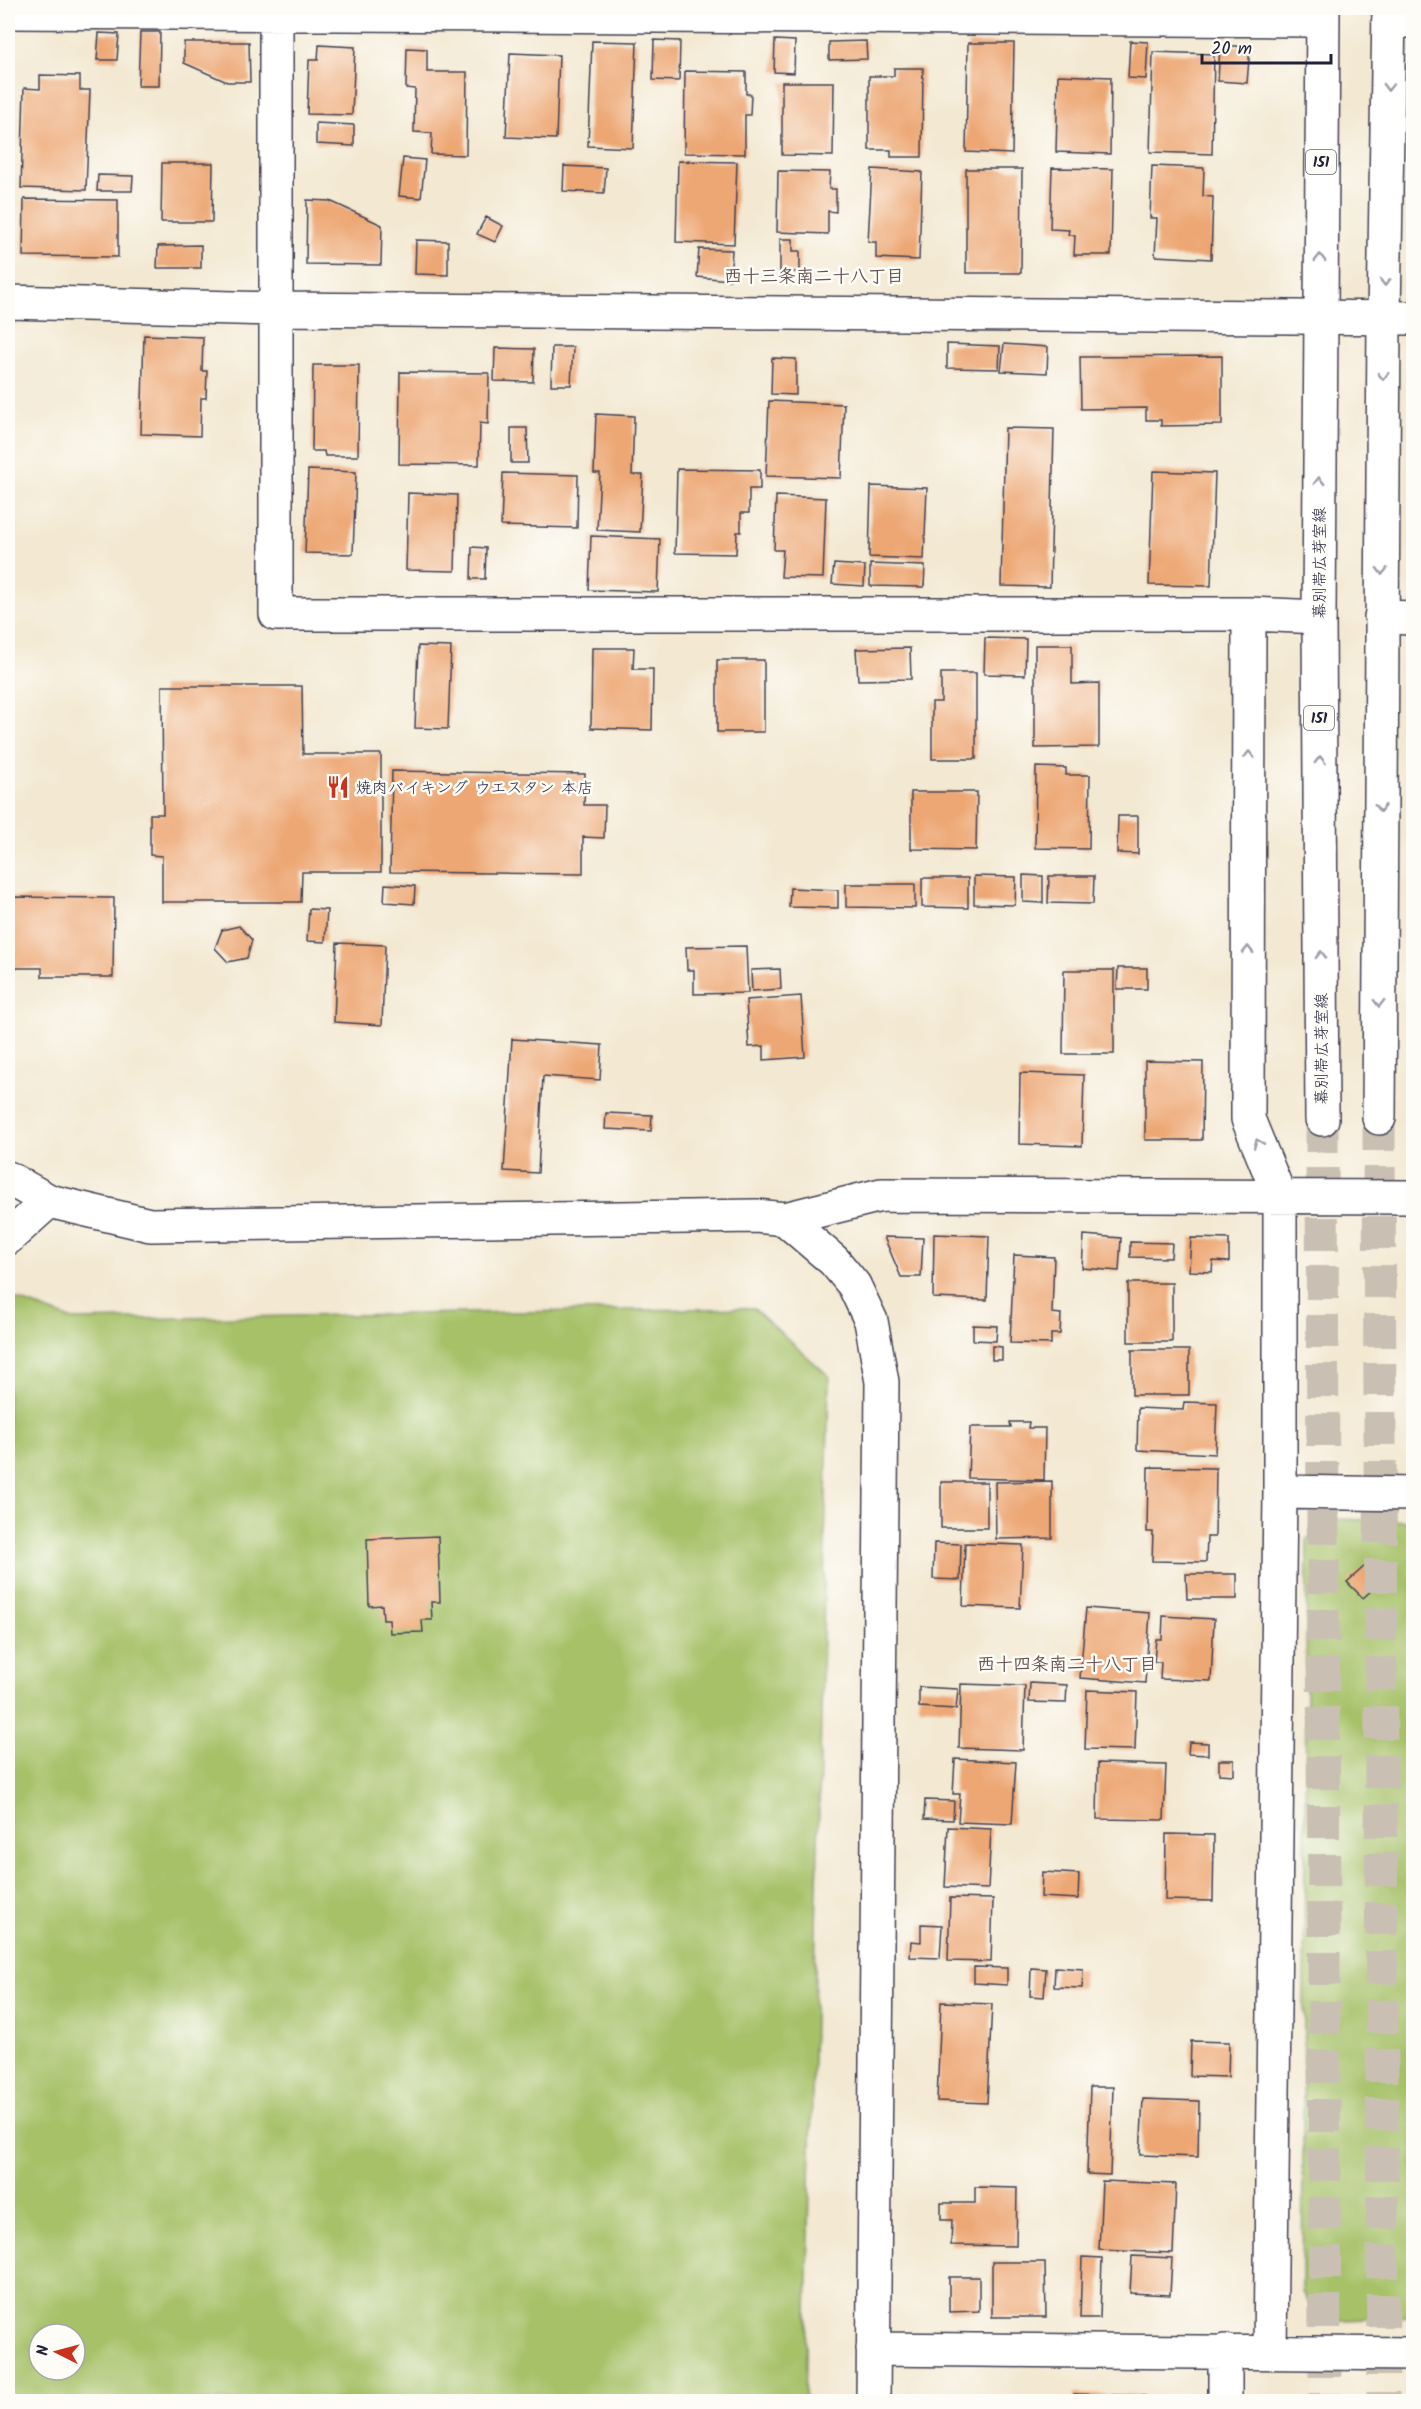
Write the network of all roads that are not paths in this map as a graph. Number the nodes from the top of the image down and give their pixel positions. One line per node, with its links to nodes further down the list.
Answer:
1 (276, 10): 2 (street); 3 (street); 6 (street)
2 (8, 12)
3 (1323, 14): 7 (street, 幕別帯広芽室線 / 151, one-way to 3)
4 (1397, 17): 8 (street, one-way to 8)
5 (8, 302): 6 (street)
6 (277, 309): 7 (street); 9 (street)
7 (1320, 316): 8 (street); 10 (street, 幕別帯広芽室線 / 151, one-way to 7)
8 (1399, 318): 11 (street, one-way to 11)
9 (1249, 614): 10 (street); 16 (street, one-way to 9)
10 (1319, 617): 14 (street, 幕別帯広芽室線 / 151, one-way to 10)
11 (1381, 617): 12 (street); 13 (street, one-way to 13)
12 (1413, 618)
13 (1379, 1118)
14 (1322, 1119)
15 (8, 1178): 18 (street)
16 (1280, 1197): 17 (street); 19 (street); 21 (street)
17 (1413, 1197)
18 (49, 1201): 19 (street); 20 (street)
19 (785, 1219): 23 (street)
20 (8, 1238)
21 (1280, 1492): 22 (street); 25 (street)
22 (1413, 1494)
23 (873, 2349): 24 (street); 27 (street)
24 (1226, 2351): 25 (street); 28 (street)
25 (1270, 2352): 26 (street)
26 (1413, 2354)
27 (873, 2402)
28 (1225, 2402)

